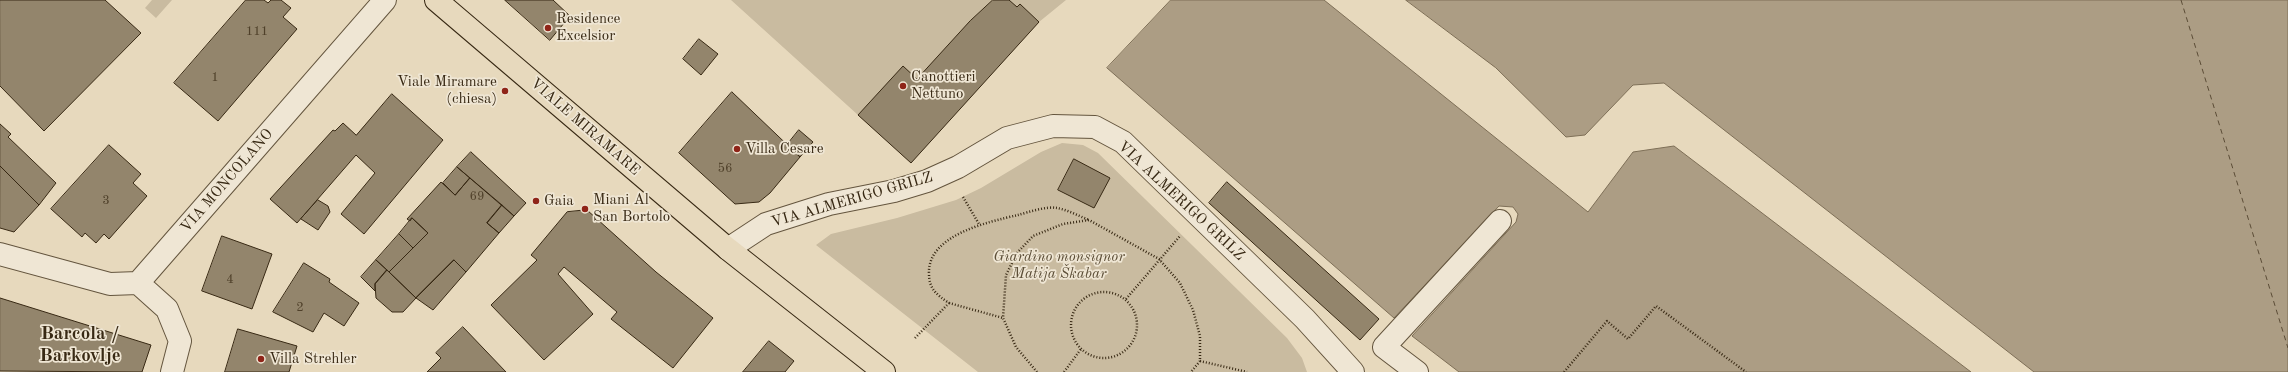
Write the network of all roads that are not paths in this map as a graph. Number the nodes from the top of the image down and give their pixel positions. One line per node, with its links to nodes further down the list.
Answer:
1 (385, 0): 6 (street, VIA MONCOLANO)
2 (436, 0): 4 (main road, VIALE MIRAMARE)
3 (1500, 221): 10 (street)
4 (728, 249): 8 (main road, VIALE MIRAMARE); 9 (street, VIA ALMERIGO GRILZ)
5 (0, 254): 6 (street)
6 (138, 283): 7 (street)
7 (172, 372)
8 (884, 372)
9 (1354, 372)
10 (1417, 372)

